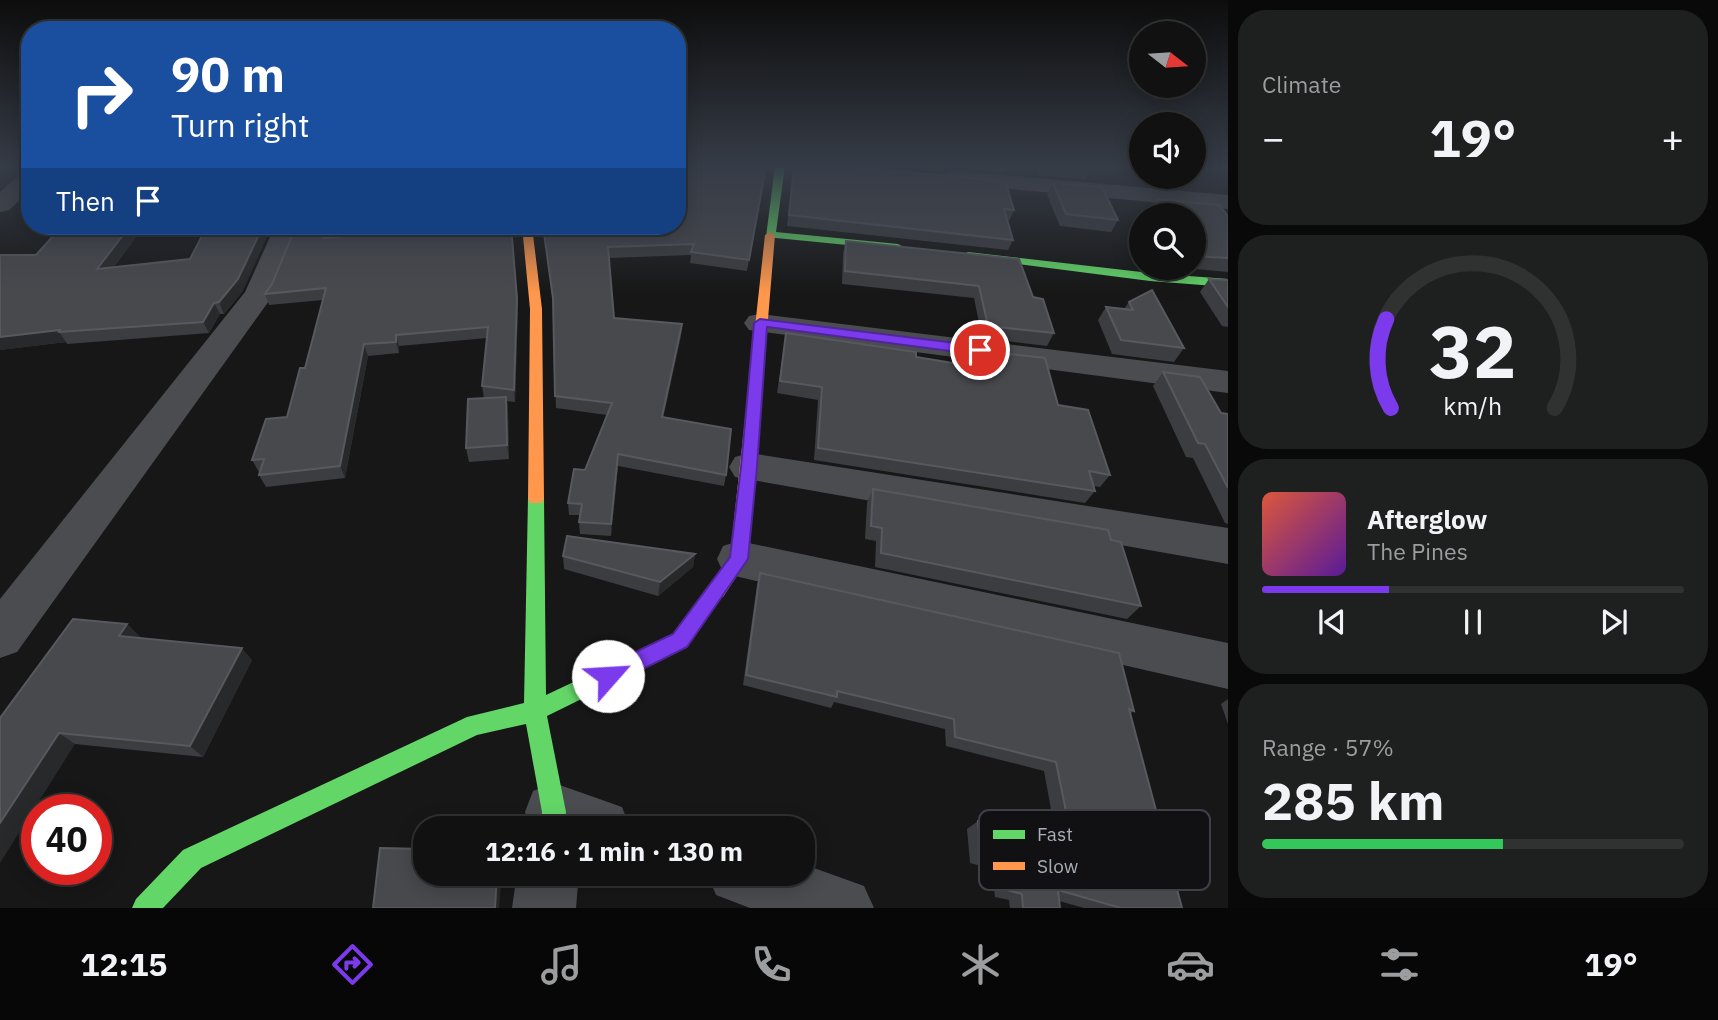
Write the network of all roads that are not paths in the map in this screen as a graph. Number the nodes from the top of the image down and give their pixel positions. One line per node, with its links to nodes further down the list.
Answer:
1 (774, 208): 2 (street)
2 (770, 234): 5 (street); 8 (street)
3 (284, 235): 13 (street)
4 (528, 235): 15 (street)
5 (915, 249)
6 (955, 253): 7 (street)
7 (1228, 283)
8 (760, 323): 9 (street); 10 (street)
9 (1228, 382)
10 (749, 467): 11 (street); 12 (street)
11 (1228, 546)
12 (738, 559): 14 (street); 15 (street)
13 (0, 636)
14 (1228, 666)
15 (536, 711): 16 (street); 19 (street)
16 (567, 816)
17 (547, 886): 20 (street)
18 (777, 886): 21 (street)
19 (145, 908)
20 (544, 908)
21 (842, 908)

